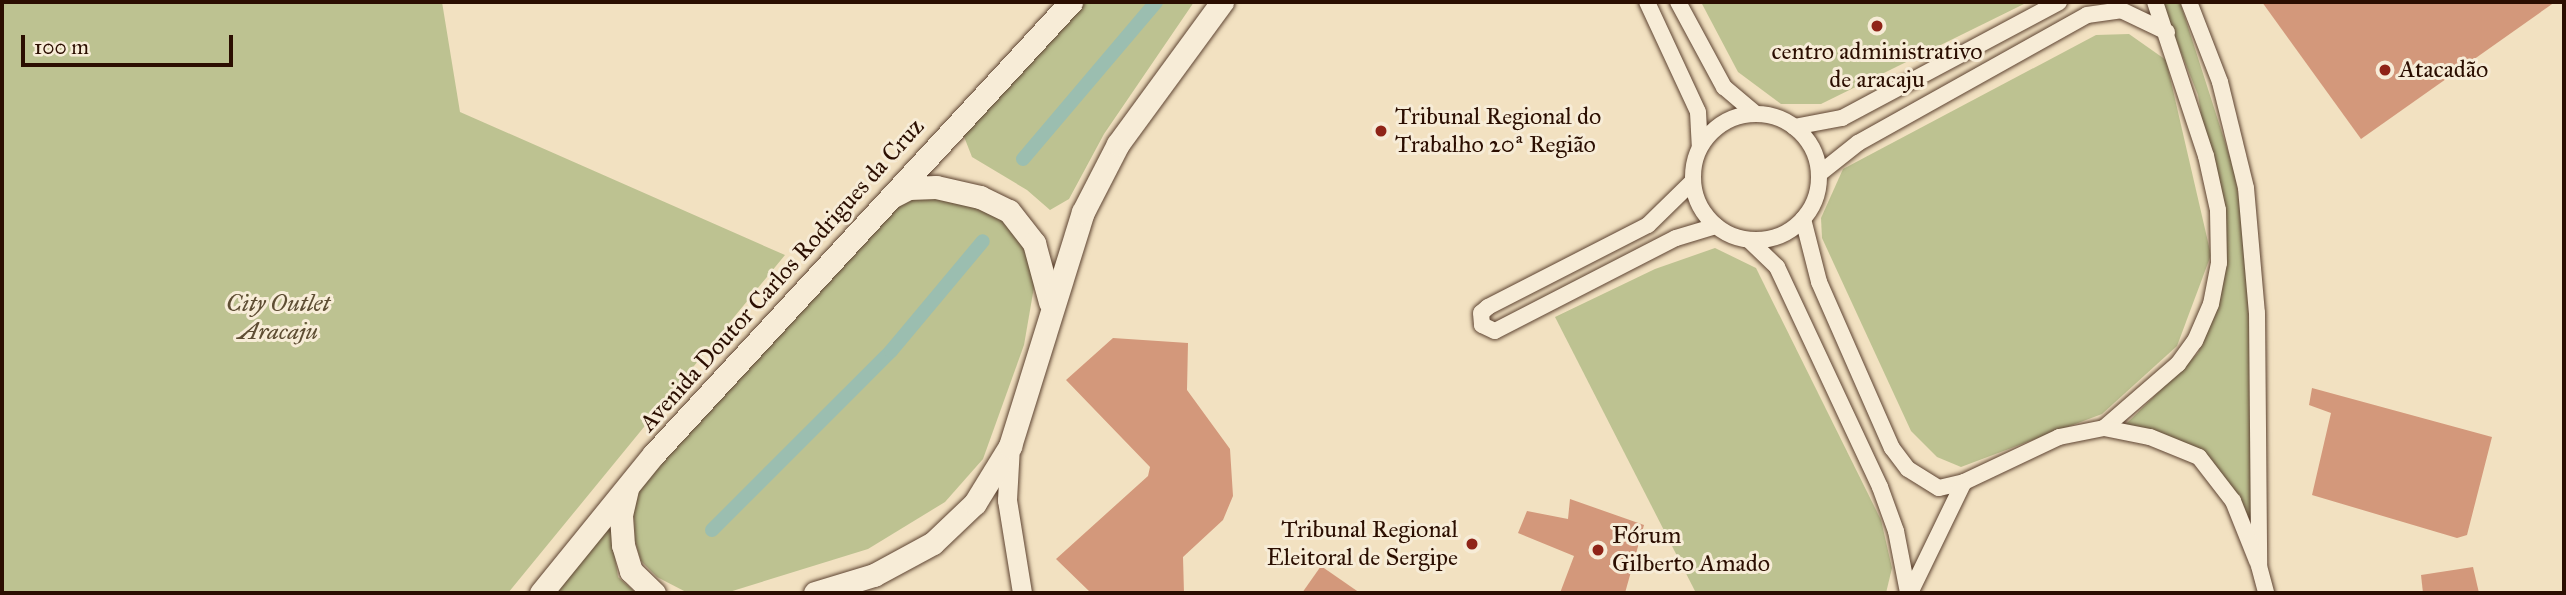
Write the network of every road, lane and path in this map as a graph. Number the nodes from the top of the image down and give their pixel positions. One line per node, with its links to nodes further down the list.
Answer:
1 (1071, 2): 14 (main road, Avenida Doutor Carlos Rodrigues da Cruz)
2 (1222, 2): 18 (main road)
3 (1647, 2): 11 (street)
4 (1678, 2): 9 (street)
5 (2059, 2): 10 (street)
6 (2155, 2): 8 (street)
7 (2189, 2): 23 (street)
8 (2168, 32): 12 (street); 19 (street)
9 (1756, 114): 10 (street); 11 (street)
10 (1794, 127): 12 (street)
11 (1700, 147): 13 (street)
12 (1819, 174): 15 (street)
13 (1693, 181): 16 (street); 16 (street)
14 (888, 198): 18 (main road); 22 (main road, Avenida Doutor Carlos Rodrigues da Cruz)
15 (1803, 219): 17 (street); 21 (street)
16 (1716, 226): 17 (street)
17 (1749, 240): 28 (street)
18 (1050, 305): 20 (main road)
19 (2104, 428): 21 (street); 23 (street)
20 (1010, 446): 26 (main road); 27 (street)
21 (1964, 482): 28 (street)
22 (628, 486): 24 (main road, Avenida Doutor Carlos Rodrigues da Cruz); 25 (main road)
23 (2259, 566): 29 (street)
24 (541, 593)
25 (654, 593)
26 (815, 593)
27 (1022, 593)
28 (1909, 593)
29 (2266, 593)

